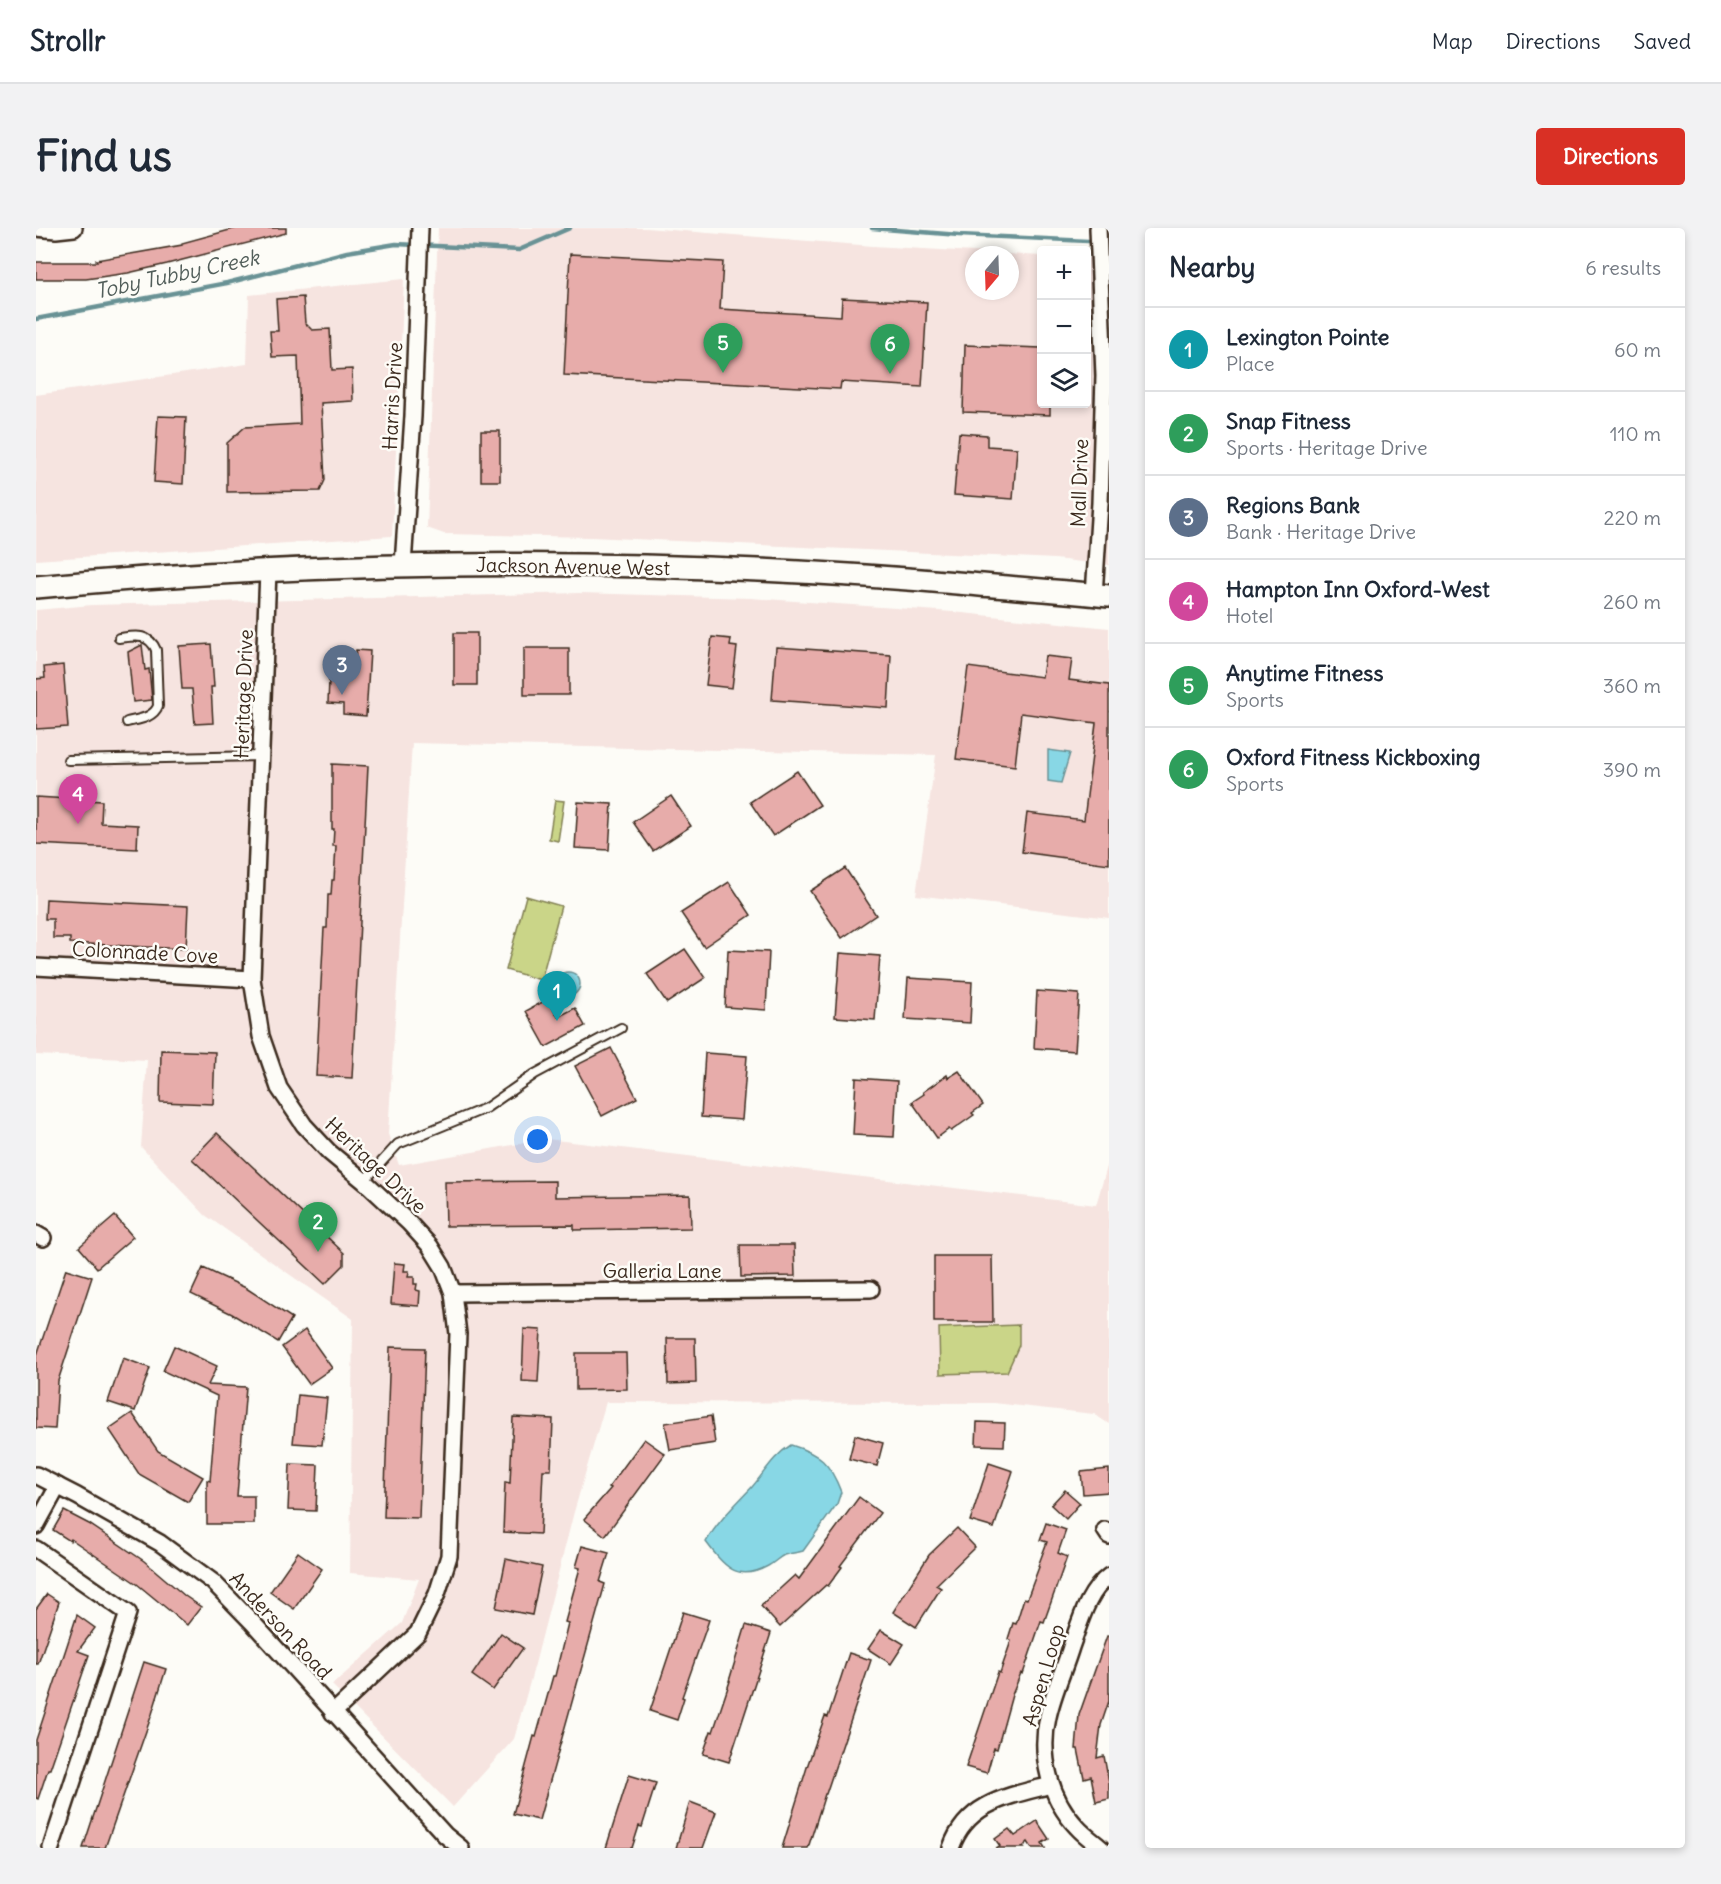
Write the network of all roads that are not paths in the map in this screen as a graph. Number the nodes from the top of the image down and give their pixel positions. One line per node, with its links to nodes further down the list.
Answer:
1 (36, 228): 2 (street)
2 (74, 228)
3 (1098, 228): 8 (street, Mall Drive)
4 (420, 231): 5 (street, Harris Drive)
5 (402, 565): 6 (main road, Jackson Avenue West); 8 (main road, Jackson Avenue West)
6 (268, 571): 7 (main road, Jackson Avenue West); 11 (street, Heritage Drive)
7 (36, 587)
8 (1102, 595)
9 (119, 638): 10 (lane)
10 (127, 722)
11 (262, 756): 12 (lane); 14 (street, Heritage Drive)
12 (68, 760)
13 (36, 967): 14 (street, Colonnade Cove)
14 (252, 979): 16 (street, Heritage Drive)
15 (621, 1028): 16 (lane)
16 (364, 1181): 18 (street, Heritage Drive)
17 (871, 1289): 18 (street, Galleria Lane)
18 (453, 1293): 24 (street, Heritage Drive)
19 (36, 1475): 20 (street, Anderson Road)
20 (58, 1486): 21 (street); 24 (street, Anderson Road)
21 (36, 1526)
22 (36, 1549): 26 (street)
23 (1109, 1576): 25 (street, Aspen Loop)
24 (333, 1713): 27 (street, Anderson Road)
25 (1051, 1785): 28 (street); 29 (street, Aspen Loop)
26 (51, 1848)
27 (461, 1848)
28 (951, 1848)
29 (1101, 1848)

